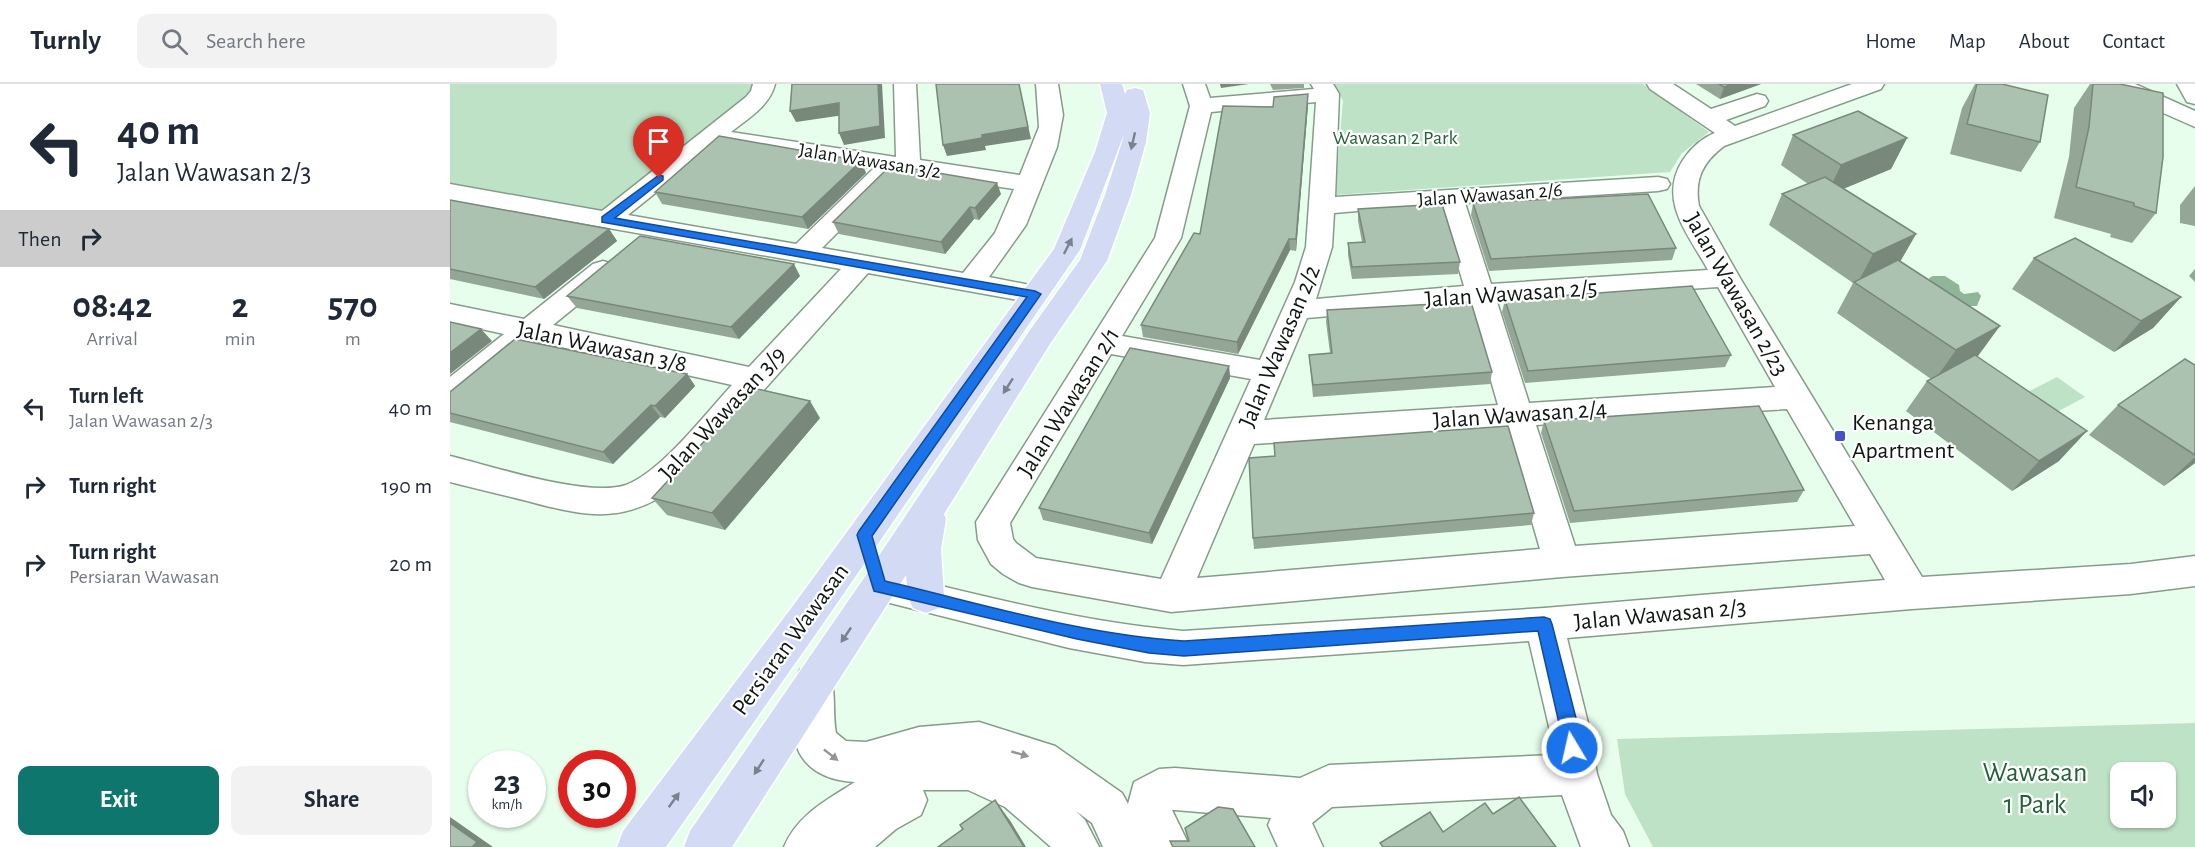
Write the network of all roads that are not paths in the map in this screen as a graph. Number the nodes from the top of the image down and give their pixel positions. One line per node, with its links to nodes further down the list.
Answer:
1 (764, 84): 16 (street)
2 (905, 84): 17 (street)
3 (1047, 84): 18 (street)
4 (1110, 84): 30 (main road, Persiaran Wawasan, one-way to 4)
5 (1133, 84): 26 (main road, Persiaran Wawasan, one-way to 26)
6 (1658, 84): 15 (street)
7 (1873, 84): 15 (street, Jalan Wawasan 2/23)
8 (2117, 84): 14 (street)
9 (2188, 84): 13 (street)
10 (1325, 89): 12 (street); 22 (street, Jalan Wawasan 2/2)
11 (1782, 93): 15 (street)
12 (1198, 95): 36 (street, Jalan Wawasan 2/1)
13 (2195, 97)
14 (2195, 120)
15 (1719, 126): 28 (street, Jalan Wawasan 2/23)
16 (712, 136): 17 (street, Jalan Wawasan 3/2); 23 (street)
17 (900, 165): 18 (street, Jalan Wawasan 3/2); 25 (street)
18 (1028, 184): 29 (street)
19 (1658, 184): 21 (street, Jalan Wawasan 2/6)
20 (453, 195): 23 (street)
21 (1450, 196): 22 (street, Jalan Wawasan 2/6); 31 (street)
22 (1323, 207): 32 (street, Jalan Wawasan 2/2)
23 (606, 220): 24 (street)
24 (653, 228): 25 (street); 34 (street)
25 (801, 254): 27 (street)
26 (1093, 261): 30 (main road); 35 (main road, Persiaran Wawasan)
27 (861, 264): 29 (street); 38 (street, Jalan Wawasan 3/9)
28 (1726, 278): 31 (street, Jalan Wawasan 2/5); 40 (street, Jalan Wawasan 2/23)
29 (969, 283): 30 (street)
30 (1035, 294): 35 (main road); 45 (main road, Persiaran Wawasan)
31 (1480, 294): 32 (street, Jalan Wawasan 2/5); 41 (street)
32 (1296, 310): 37 (street, Jalan Wawasan 2/2)
33 (450, 313): 34 (street, Jalan Wawasan 3/8)
34 (530, 330): 38 (street, Jalan Wawasan 3/8); 39 (street)
35 (1040, 337): 44 (main road, Persiaran Wawasan, one-way to 44)
36 (1104, 343): 37 (street); 51 (street, Jalan Wawasan 2/1)
37 (1269, 372): 42 (street, Jalan Wawasan 2/2)
38 (754, 379): 43 (street, Jalan Wawasan 3/9)
39 (450, 394)
40 (1797, 397): 41 (street, Jalan Wawasan 2/4); 46 (street, Jalan Wawasan 2/23)
41 (1517, 414): 42 (street, Jalan Wawasan 2/4); 47 (street)
42 (1242, 433): 51 (street, Jalan Wawasan 2/2)
43 (450, 469)
44 (938, 495): 49 (main road, Persiaran Wawasan); 52 (main road)
45 (864, 535): 49 (main road); 53 (main road, Persiaran Wawasan)
46 (1880, 539): 47 (street); 50 (street, Jalan Wawasan 2/23)
47 (1562, 562): 51 (street)
48 (2195, 571): 50 (street, Jalan Wawasan 2/3)
49 (879, 586): 52 (street, Jalan Wawasan 2/3); 53 (main road); 55 (main road, Persiaran Wawasan, one-way to 55)
50 (1912, 593): 54 (street, Jalan Wawasan 2/3)
51 (1171, 596)
52 (926, 597): 54 (street, Jalan Wawasan 2/3)
53 (805, 619): 61 (main road, Persiaran Wawasan, one-way to 53)
54 (1544, 624): 56 (street)
55 (814, 683): 59 (main road, Persiaran Wawasan, one-way to 59); 64 (street, one-way to 64)
56 (1576, 774): 58 (street); 67 (street)
57 (1020, 792): 60 (street); 62 (street); 63 (street)
58 (1304, 799): 65 (street); 66 (street)
59 (716, 840)
60 (857, 842)
61 (639, 847)
62 (806, 847)
63 (1077, 847)
64 (1126, 847)
65 (1168, 847)
66 (1301, 847)
67 (1607, 847)

